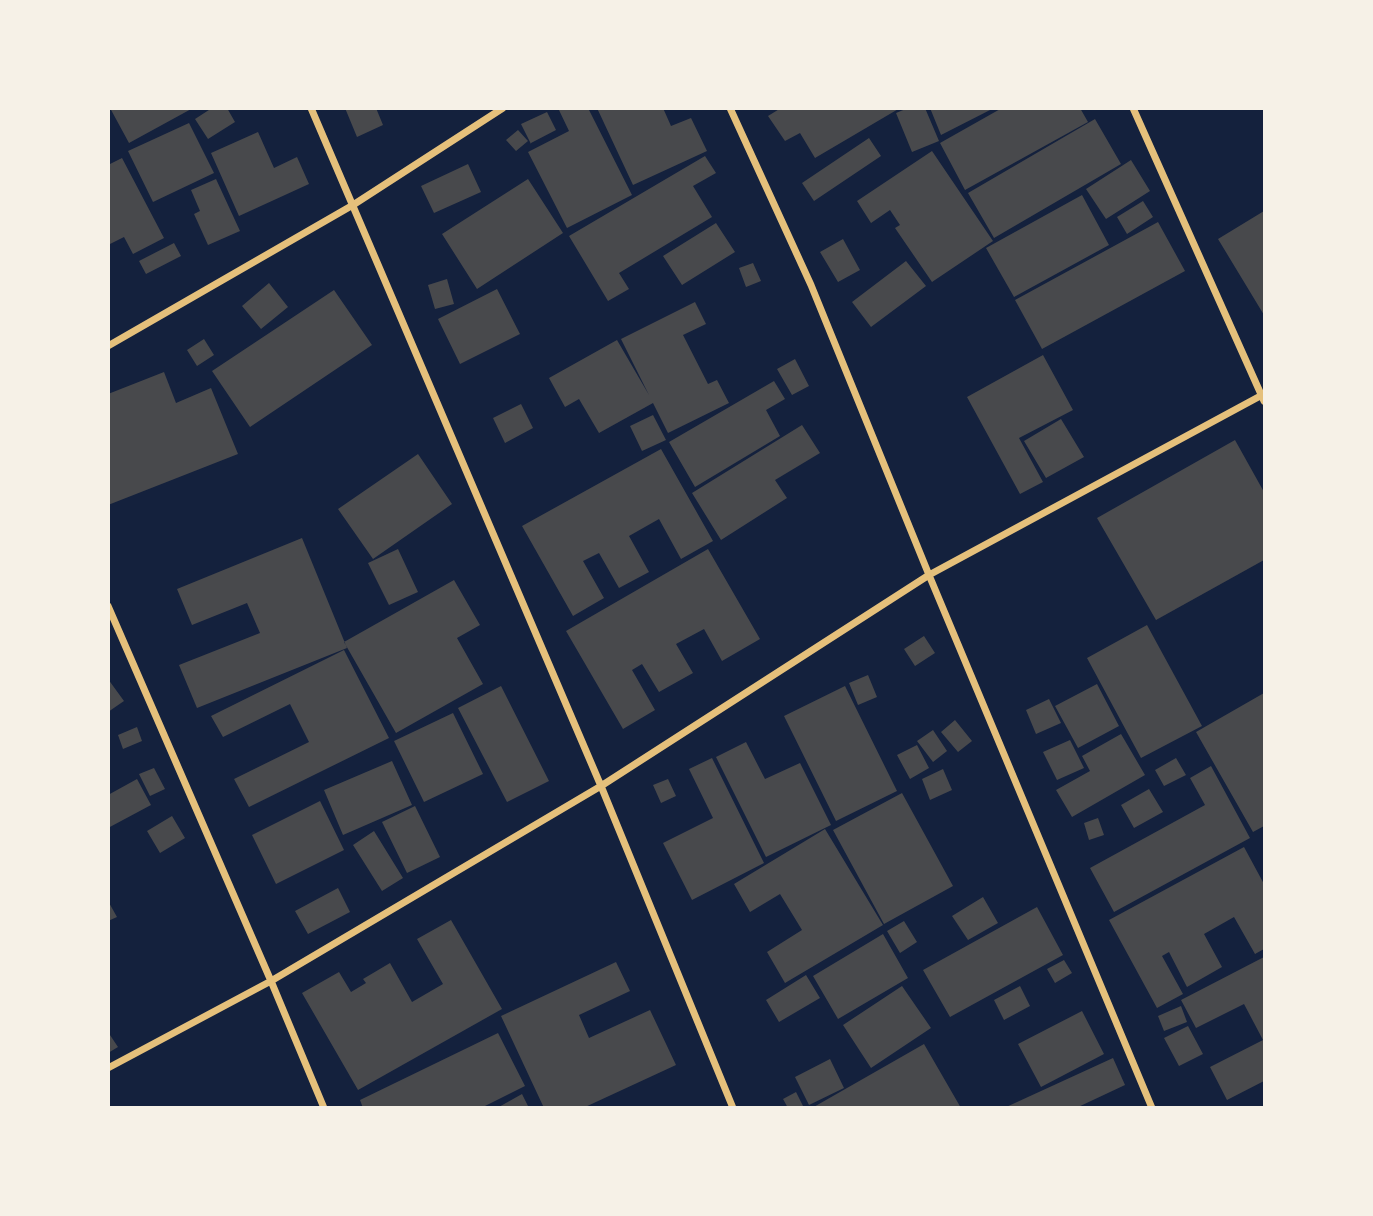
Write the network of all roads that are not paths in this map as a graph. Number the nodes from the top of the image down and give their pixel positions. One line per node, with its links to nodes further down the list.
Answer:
1 (311, 108): 5 (street)
2 (503, 108): 5 (street)
3 (730, 108): 8 (street)
4 (1133, 108): 7 (street)
5 (353, 205): 6 (street); 10 (street)
6 (108, 346)
7 (1264, 397): 8 (street)
8 (929, 575): 10 (street); 15 (street)
9 (108, 606): 11 (street)
10 (601, 786): 11 (street); 14 (street)
11 (271, 981): 12 (street); 13 (street)
12 (108, 1068)
13 (324, 1108)
14 (733, 1108)
15 (1152, 1108)

